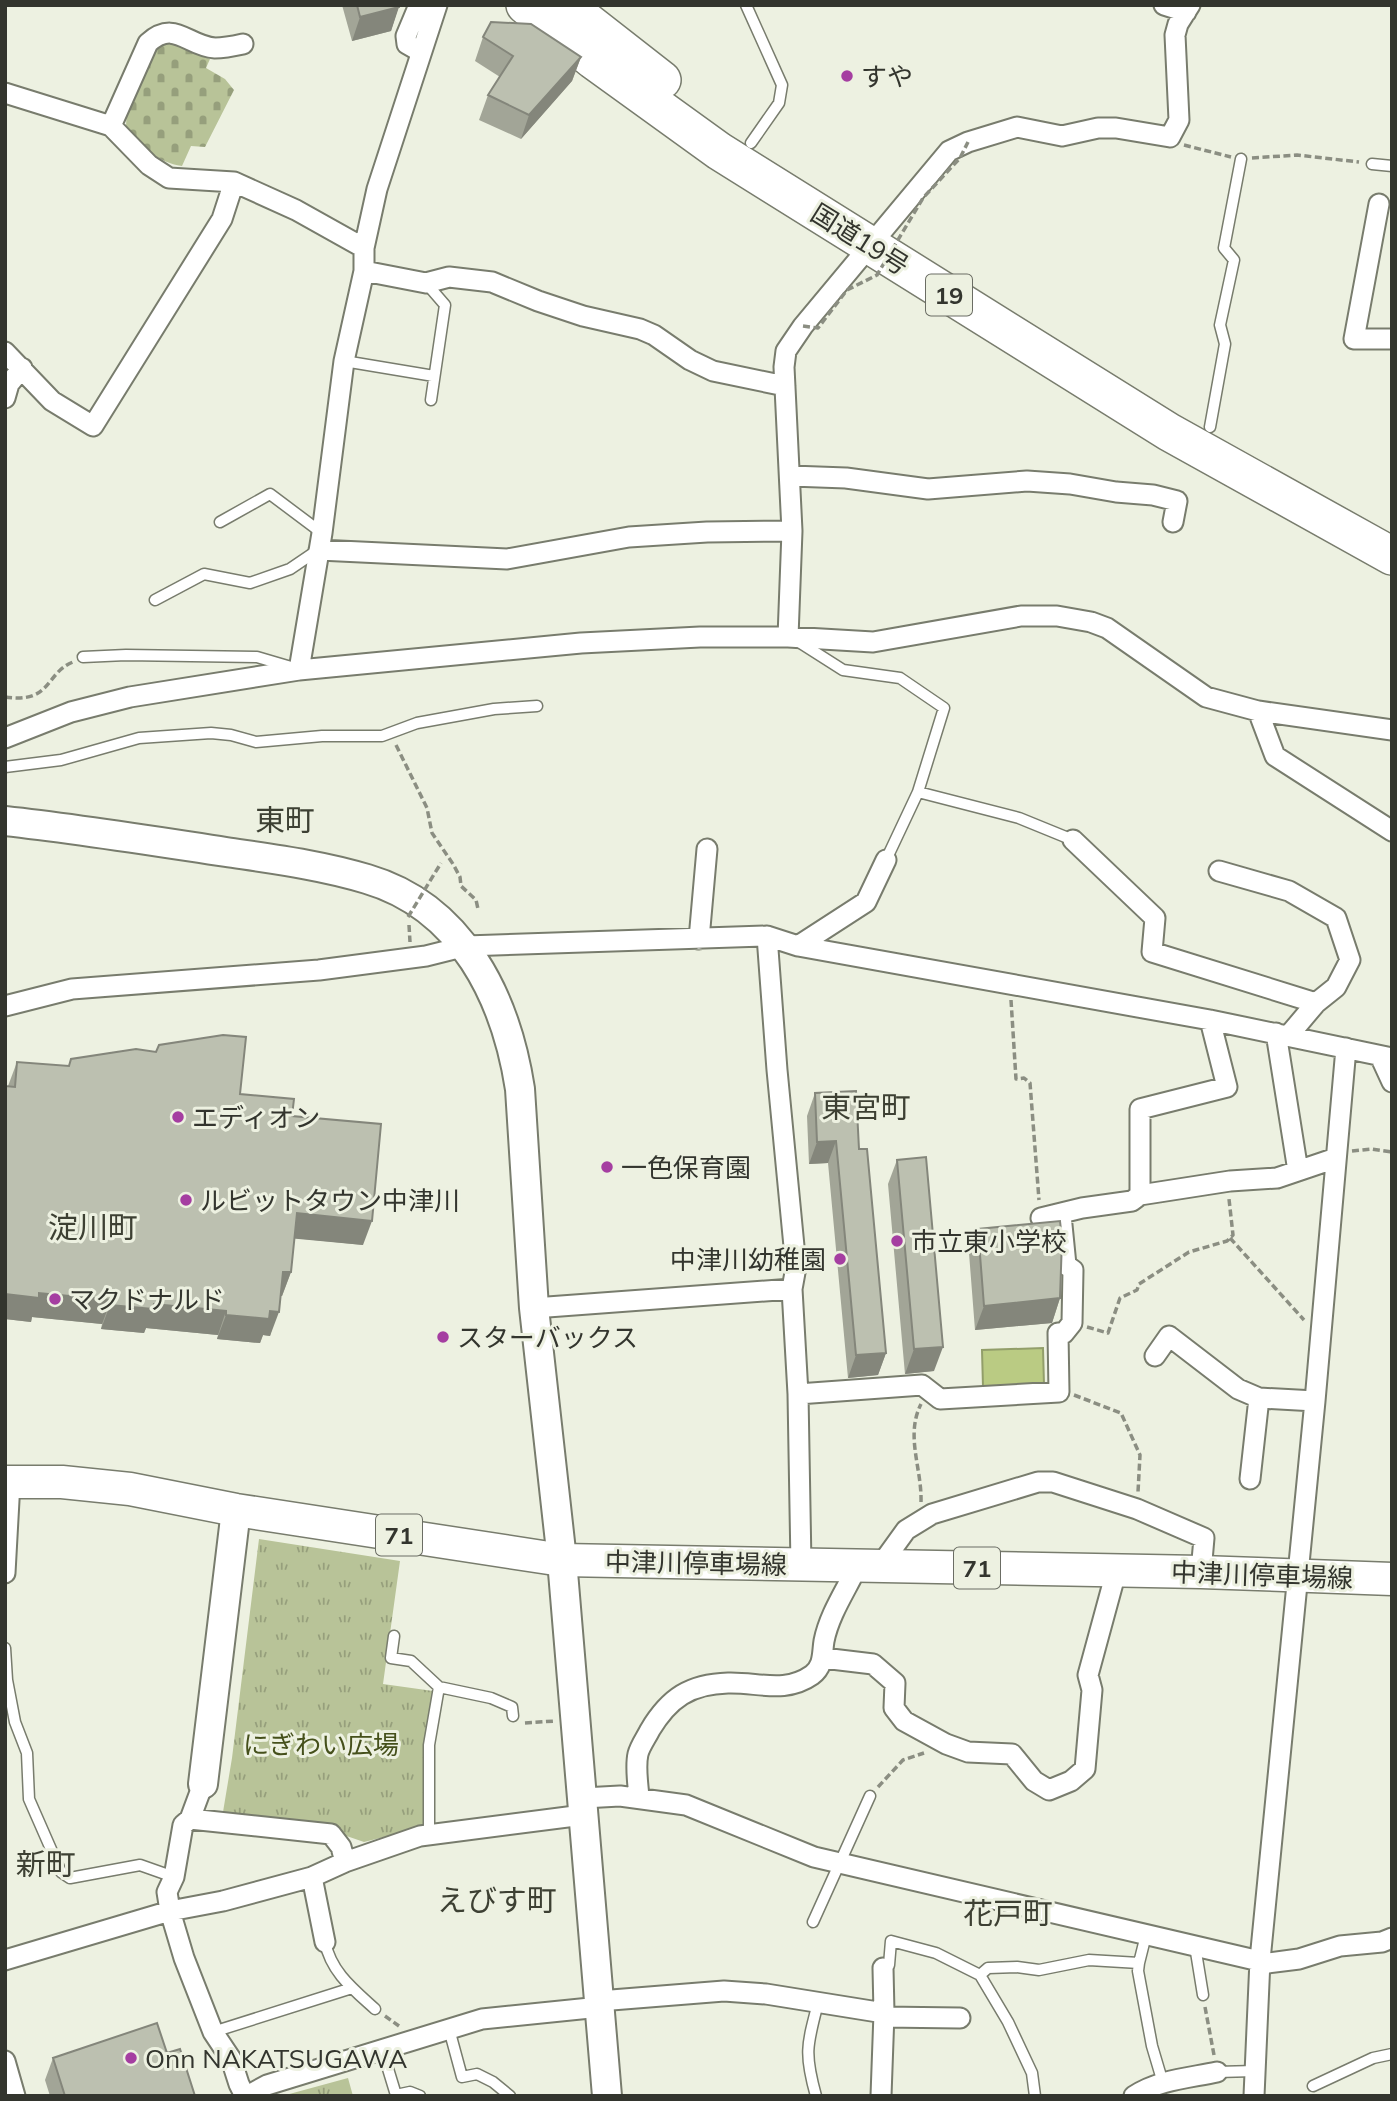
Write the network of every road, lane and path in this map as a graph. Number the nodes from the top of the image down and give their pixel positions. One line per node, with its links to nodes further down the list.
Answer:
1 (419, 5): 9 (street)
2 (437, 5): 9 (street)
3 (524, 5): 20 (highway, 国道19号 / 19)
4 (746, 5): 14 (lane)
5 (1164, 5): 6 (street)
6 (1188, 9): 12 (street)
7 (583, 14): 14 (highway, 国道19号 / 19)
8 (243, 44): 11 (street)
9 (421, 52): 21 (street)
10 (5, 93): 11 (street)
11 (111, 126): 18 (street)
12 (1170, 137): 13 (street); 15 (path)
13 (968, 142): 20 (street); 24 (path, bridge)
14 (751, 143): 20 (highway, 国道19号 / 19)
15 (1241, 159): 16 (path); 33 (lane)
16 (1372, 164): 17 (lane)
17 (1392, 166)
18 (234, 182): 21 (street); 28 (street)
19 (1379, 204): 25 (street)
20 (877, 238): 24 (street); 33 (highway, 国道19号 / 19); 40 (highway, 国道19号 / 19)
21 (364, 248): 22 (street)
22 (364, 271): 23 (street); 27 (street)
23 (426, 283): 29 (lane); 30 (street)
24 (803, 326): 30 (street)
25 (1392, 339)
26 (5, 352): 28 (street)
27 (344, 361): 29 (lane); 39 (street)
28 (22, 368): 31 (street)
29 (435, 376): 32 (lane)
30 (785, 386): 34 (street)
31 (5, 398)
32 (431, 400)
33 (1210, 427): 37 (highway, 国道19号 / 19)
34 (791, 476): 36 (street); 38 (street)
35 (220, 522): 39 (lane)
36 (1173, 522)
37 (1392, 529)
38 (792, 531): 39 (street); 42 (street)
39 (321, 541): 41 (lane); 44 (street)
40 (1392, 556)
41 (155, 600)
42 (792, 638): 44 (street); 47 (street); 52 (lane)
43 (83, 657): 44 (lane); 45 (path)
44 (299, 670): 50 (street)
45 (5, 696)
46 (537, 706): 49 (lane)
47 (1258, 711): 48 (street); 54 (street)
48 (1392, 730)
49 (391, 734): 51 (lane); 57 (path)
50 (5, 738)
51 (5, 766)
52 (918, 792): 55 (lane); 58 (lane)
53 (5, 821): 63 (street)
54 (1392, 831)
55 (1073, 840): 67 (street)
56 (708, 849): 62 (street)
57 (449, 857): 60 (path); 65 (path, bridge)
58 (887, 860): 64 (street)
59 (1219, 871): 67 (street)
60 (478, 909)
61 (767, 936): 62 (street); 64 (street); 82 (street)
62 (699, 939): 63 (street)
63 (466, 946): 68 (street); 83 (street)
64 (798, 946): 66 (street)
65 (411, 948)
66 (1009, 984): 69 (street); 80 (path)
67 (1316, 1003): 70 (street)
68 (5, 1006)
69 (1210, 1020): 70 (street); 78 (street)
70 (1282, 1034): 71 (street); 76 (street)
71 (1346, 1048): 72 (street); 75 (street)
72 (1386, 1057): 73 (street)
73 (1392, 1082)
74 (1392, 1152): 75 (path)
75 (1337, 1156): 76 (street); 85 (street)
76 (1298, 1171): 77 (street)
77 (1230, 1181): 78 (street); 81 (path)
78 (1140, 1195): 79 (street)
79 (1061, 1215): 80 (street); 84 (street)
80 (1041, 1218)
81 (1230, 1238): 84 (path); 85 (path)
82 (792, 1289): 83 (street); 89 (street)
83 (534, 1308): 97 (street)
84 (1072, 1323): 88 (street)
85 (1321, 1338): 91 (street)
86 (1155, 1356): 90 (street)
87 (922, 1385): 88 (street); 89 (street); 96 (path)
88 (1059, 1392): 95 (path)
89 (798, 1394): 98 (street)
90 (1259, 1398): 91 (street); 92 (street)
91 (1315, 1401): 103 (street)
92 (1250, 1479)
93 (8, 1482): 94 (main road, 中津川停車場線 / 71); 102 (street)
94 (236, 1510): 97 (main road, 中津川停車場線 / 71); 112 (street)
95 (1137, 1510): 96 (street); 101 (street)
96 (920, 1522): 99 (street)
97 (562, 1560): 98 (main road, 中津川停車場線 / 71); 110 (street)
98 (801, 1565): 99 (main road, 中津川停車場線 / 71)
99 (868, 1567): 100 (main road, 中津川停車場線 / 71); 107 (street)
100 (1116, 1572): 101 (main road, 中津川停車場線 / 71); 111 (street)
101 (1200, 1572): 103 (main road, 中津川停車場線 / 71)
102 (5, 1573)
103 (1297, 1576): 104 (main road, 中津川停車場線 / 71); 129 (street)
104 (1392, 1579)
105 (394, 1636): 108 (lane)
106 (5, 1648): 120 (lane)
107 (822, 1658): 111 (street); 113 (street)
108 (439, 1687): 109 (lane); 117 (lane)
109 (513, 1716): 110 (path)
110 (576, 1720): 115 (street)
111 (946, 1744): 114 (path)
112 (203, 1784): 116 (street)
113 (639, 1797): 115 (street); 119 (street)
114 (870, 1797): 119 (lane)
115 (583, 1807): 117 (street); 136 (street)
116 (190, 1819): 118 (street); 120 (street)
117 (429, 1835): 118 (street)
118 (345, 1862): 121 (street)
119 (841, 1863): 123 (lane); 124 (street)
120 (174, 1877): 122 (street)
121 (312, 1877): 122 (street); 126 (street)
122 (170, 1911): 128 (street); 141 (street)
123 (813, 1922)
124 (1146, 1935): 127 (street); 130 (lane)
125 (1392, 1938): 129 (street)
126 (324, 1942): 133 (lane)
127 (1195, 1946): 129 (street); 134 (lane)
128 (5, 1960)
129 (1260, 1961): 146 (street)
130 (1139, 1963): 132 (lane); 148 (lane)
131 (883, 1968): 132 (lane); 138 (street)
132 (980, 1975): 158 (lane)
133 (352, 1988): 137 (lane); 141 (lane)
134 (1203, 1995): 147 (path)
135 (818, 2003): 136 (street); 138 (street); 156 (lane)
136 (599, 2004): 140 (street); 155 (street)
137 (375, 2008): 142 (path)
138 (884, 2015): 139 (street); 157 (street)
139 (960, 2018)
140 (449, 2028): 142 (street); 154 (lane)
141 (213, 2032): 151 (street)
142 (412, 2039): 143 (street)
143 (382, 2049): 151 (street); 152 (lane)
144 (1392, 2054): 149 (lane)
145 (5, 2060): 150 (street)
146 (1255, 2071): 147 (lane); 160 (street)
147 (1217, 2072): 148 (street)
148 (1163, 2083): 159 (street)
149 (1313, 2086)
150 (15, 2096)
151 (246, 2096)
152 (396, 2096): 153 (lane)
153 (420, 2096)
154 (510, 2096)
155 (607, 2096)
156 (816, 2096)
157 (881, 2096)
158 (1035, 2096)
159 (1134, 2096)
160 (1254, 2096)

